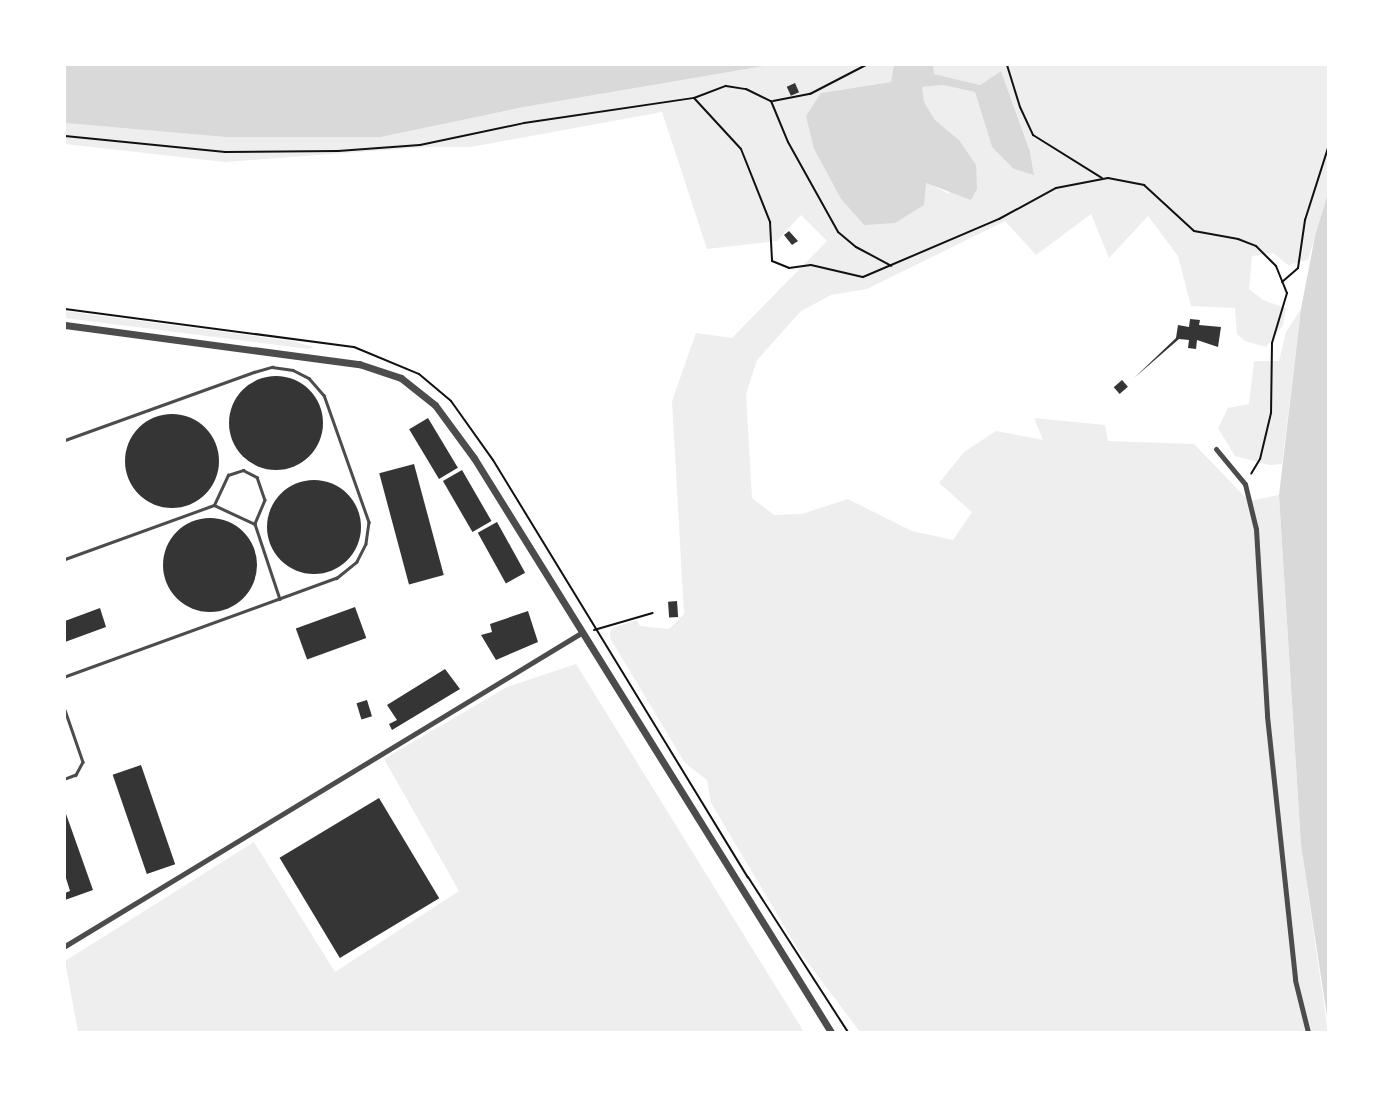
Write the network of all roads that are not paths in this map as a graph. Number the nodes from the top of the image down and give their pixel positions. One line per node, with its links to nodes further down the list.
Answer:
1 (65, 326): 8 (street)
2 (65, 440): 7 (lane)
3 (1216, 449): 14 (street)
4 (214, 505): 5 (lane); 5 (lane); 6 (lane)
5 (254, 524): 7 (lane)
6 (65, 559)
7 (279, 599): 9 (lane)
8 (581, 633): 12 (street); 13 (street)
9 (65, 677)
10 (65, 710): 11 (lane)
11 (65, 779)
12 (65, 946)
13 (831, 1032)
14 (1308, 1032)

